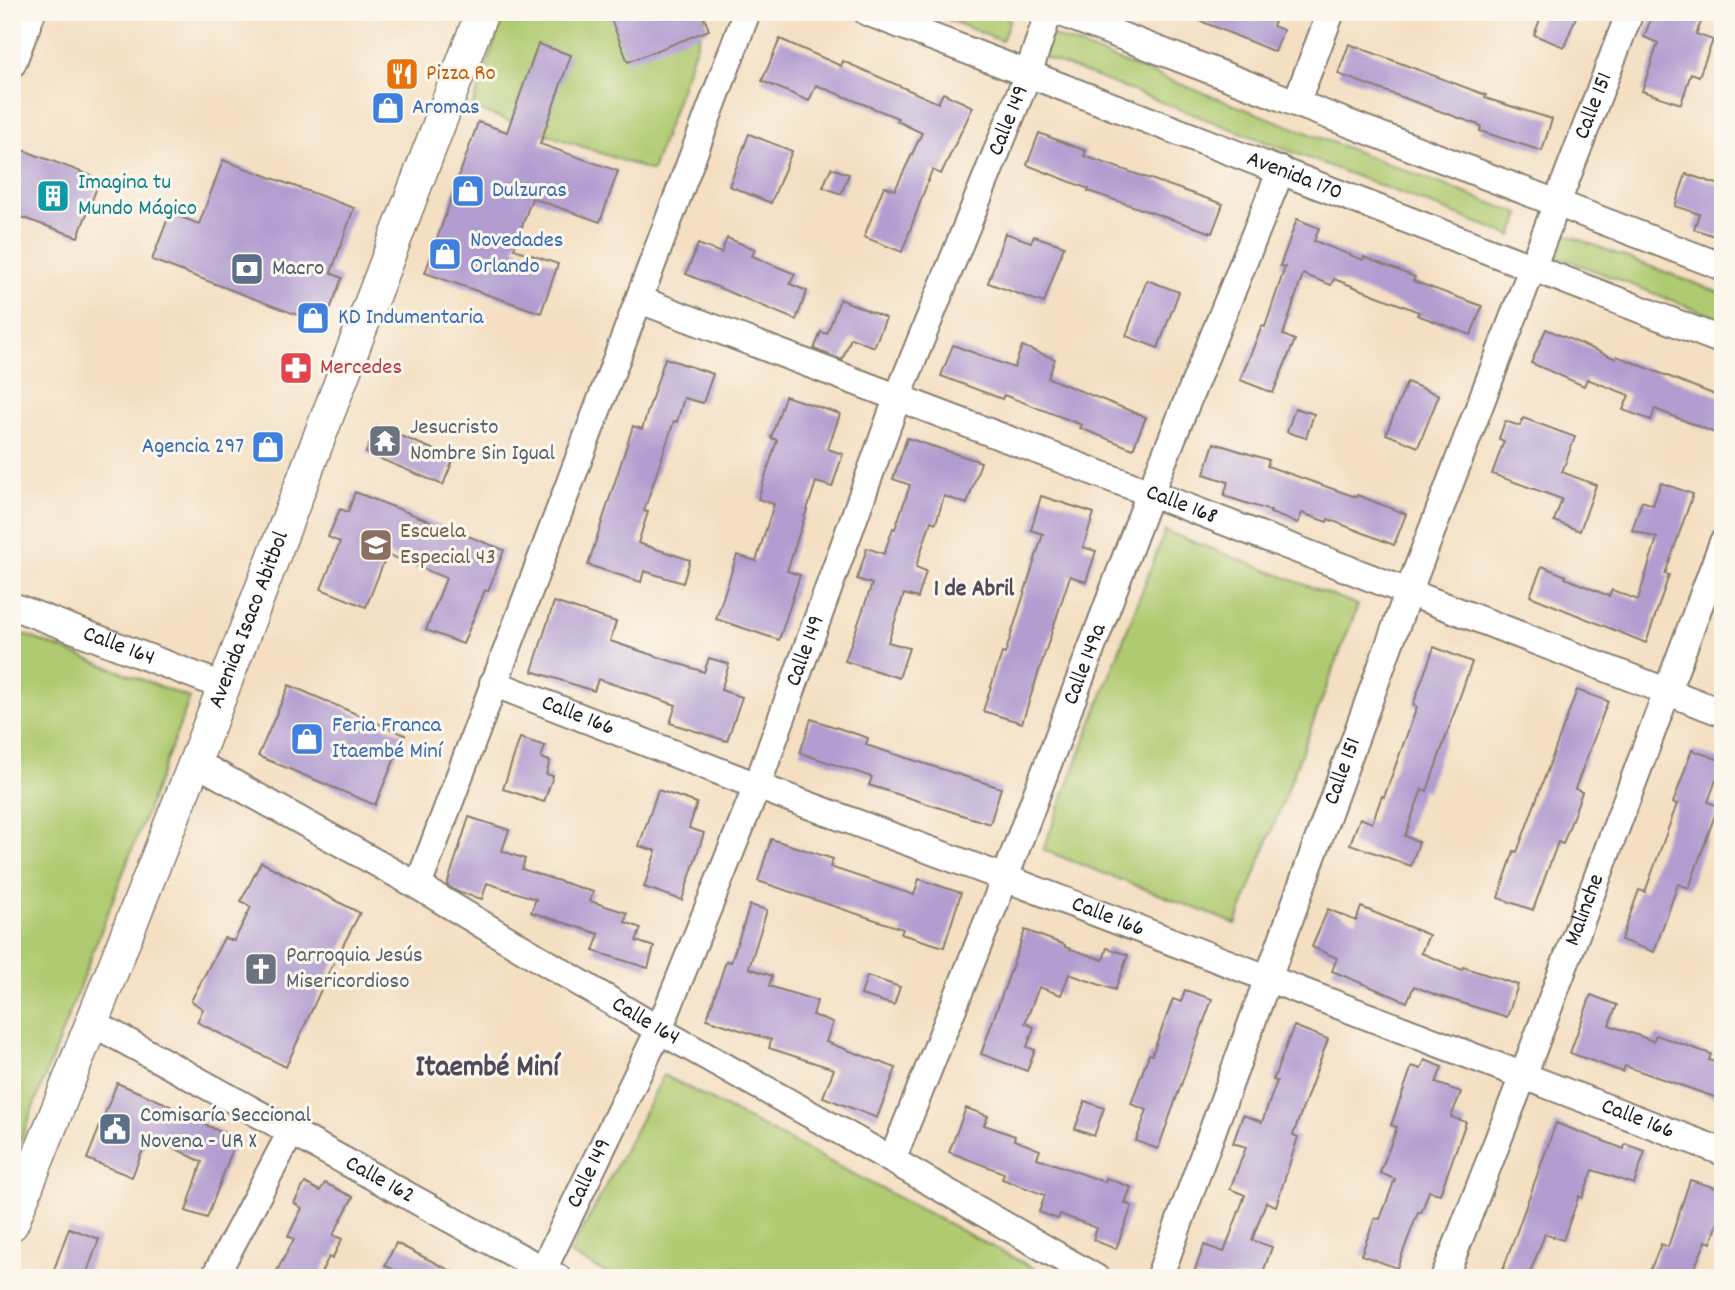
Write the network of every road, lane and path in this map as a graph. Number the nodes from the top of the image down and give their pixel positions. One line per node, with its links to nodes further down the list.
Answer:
1 (32, 12): 9 (street)
2 (482, 12): 24 (main road, Avenida Isaco Abitbol)
3 (747, 12): 16 (street)
4 (867, 12): 10 (street, Avenida 170)
5 (1049, 12): 10 (street, Calle 149)
6 (1059, 12): 11 (street)
7 (1331, 12): 11 (street)
8 (1630, 12): 13 (street, Calle 151)
9 (12, 64)
10 (1028, 74): 12 (street, Avenida 170); 18 (street, Calle 149)
11 (1296, 103): 13 (street)
12 (1281, 170): 15 (street, Avenida 170); 19 (street, Calle 149a)
13 (1556, 202): 14 (street); 15 (street, Calle 151)
14 (1723, 267)
15 (1531, 269): 17 (street, Avenida 170); 21 (street, Calle 151)
16 (640, 300): 18 (street, Calle 168); 23 (street)
17 (1723, 341)
18 (897, 399): 19 (street, Calle 168); 28 (street, Calle 149)
19 (1150, 493): 21 (street, Calle 168); 29 (street, Calle 149a)
20 (1723, 542): 25 (street, Malinche)
21 (1408, 593): 25 (street, Calle 168); 31 (street, Calle 151)
22 (12, 606): 24 (street, Calle 164)
23 (493, 683): 28 (street, Calle 166); 30 (street)
24 (223, 686): 27 (main road, Avenida Isaco Abitbol)
25 (1665, 691): 26 (street, Calle 168); 34 (street, Malinche)
26 (1723, 713)
27 (195, 762): 30 (street, Calle 164); 32 (main road, Avenida Isaco Abitbol)
28 (757, 786): 29 (street, Calle 166); 33 (street, Calle 149)
29 (1005, 878): 31 (street, Calle 166); 37 (street, Calle 149a)
30 (418, 886): 33 (street, Calle 164)
31 (1266, 979): 34 (street, Calle 166); 42 (street, Calle 151)
32 (91, 1022): 35 (street, Calle 162); 38 (main road, Avenida Isaco Abitbol)
33 (659, 1030): 37 (street, Calle 164); 39 (street, Calle 149)
34 (1523, 1076): 36 (street, Calle 166); 43 (street, Malinche)
35 (291, 1132): 39 (street, Calle 162); 40 (street)
36 (1723, 1152)
37 (892, 1160): 41 (street, Calle 164)
38 (12, 1223)
39 (547, 1275)
40 (214, 1278)
41 (1096, 1278)
42 (1159, 1278)
43 (1444, 1278)

